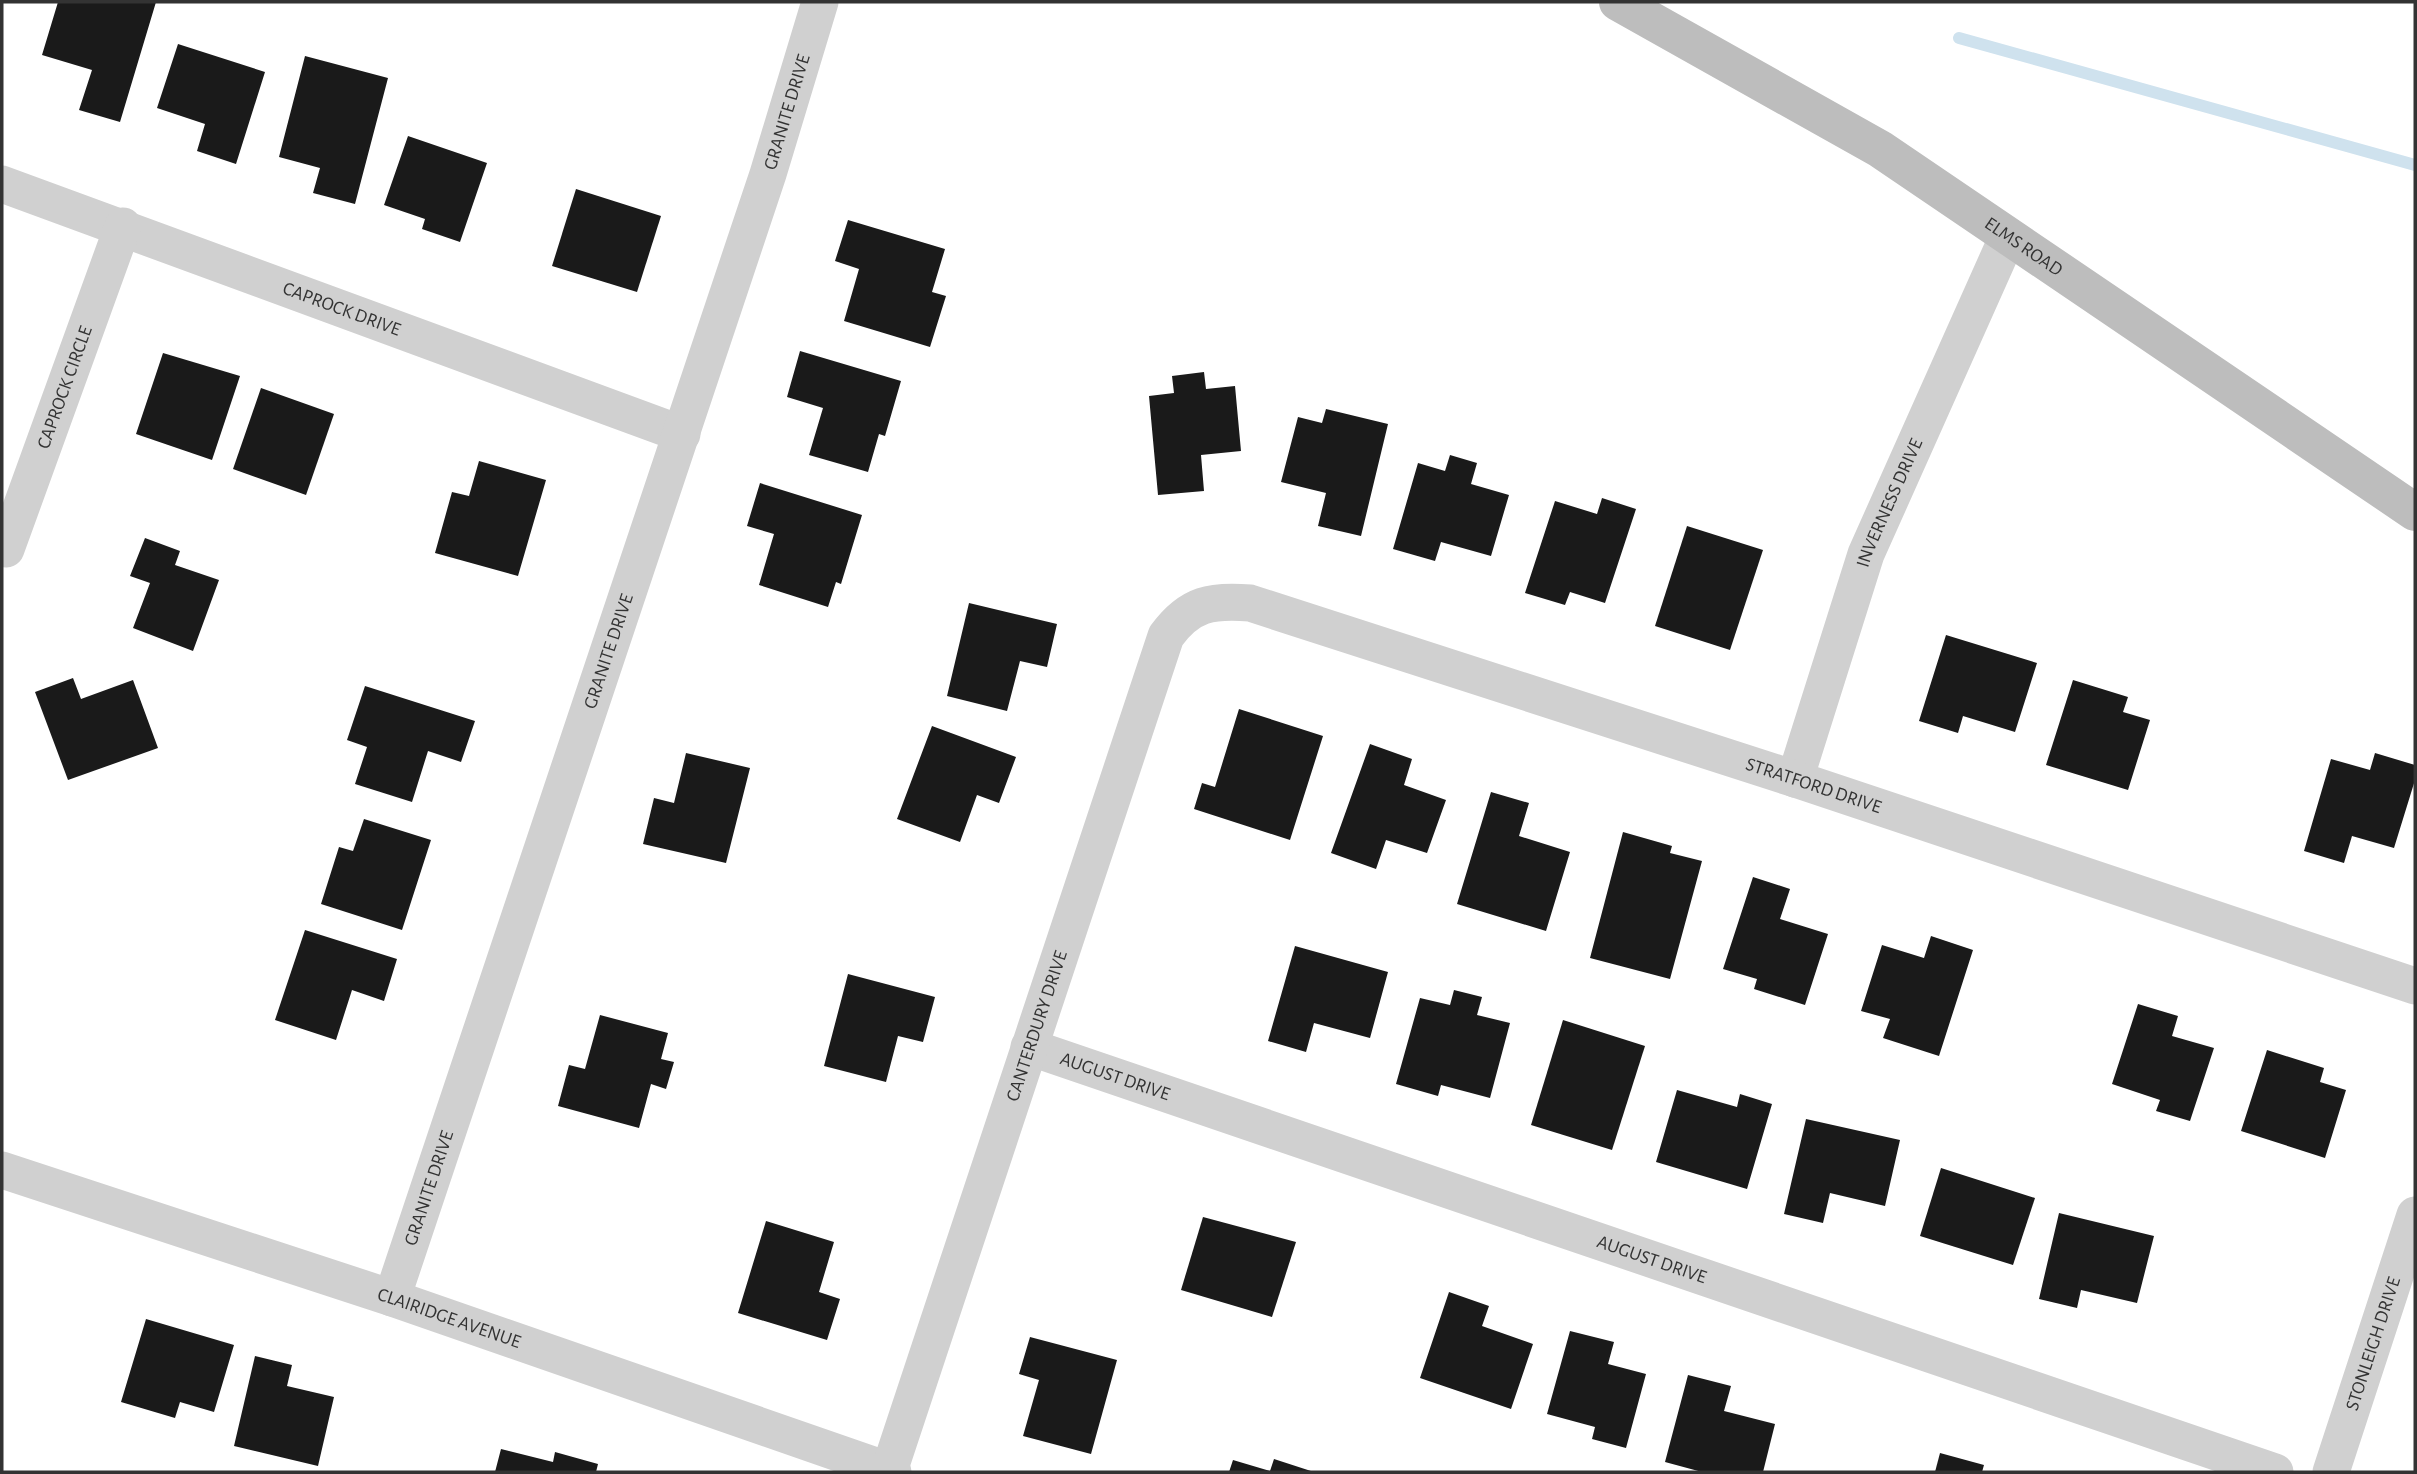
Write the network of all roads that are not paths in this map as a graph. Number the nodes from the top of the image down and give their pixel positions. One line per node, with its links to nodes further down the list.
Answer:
1 (820, 2): 6 (street, GRANITE DRIVE)
2 (1618, 2): 5 (main road, ELMS ROAD)
3 (2, 184): 4 (street, CAPROCK DRIVE)
4 (122, 226): 6 (street, CAPROCK DRIVE); 8 (street, CAPROCK CIRCLE)
5 (2008, 236): 7 (main road, ELMS ROAD); 10 (street, INVERNESS DRIVE)
6 (682, 434): 15 (street, GRANITE DRIVE)
7 (2415, 512)
8 (6, 549)
9 (1209, 602): 10 (street, STRATFORD DRIVE); 12 (street, CANTERDURY DRIVE)
10 (1795, 779): 11 (street, STRATFORD DRIVE)
11 (2415, 986)
12 (1029, 1047): 16 (street, CANTERDURY DRIVE); 17 (street, AUGUST DRIVE)
13 (2, 1170): 15 (street, CLAIRIDGE AVENUE)
14 (2415, 1215): 18 (street, STONLEIGH DRIVE)
15 (392, 1298): 16 (street, CLAIRIDGE AVENUE)
16 (891, 1472)
17 (2276, 1472)
18 (2331, 1472)

